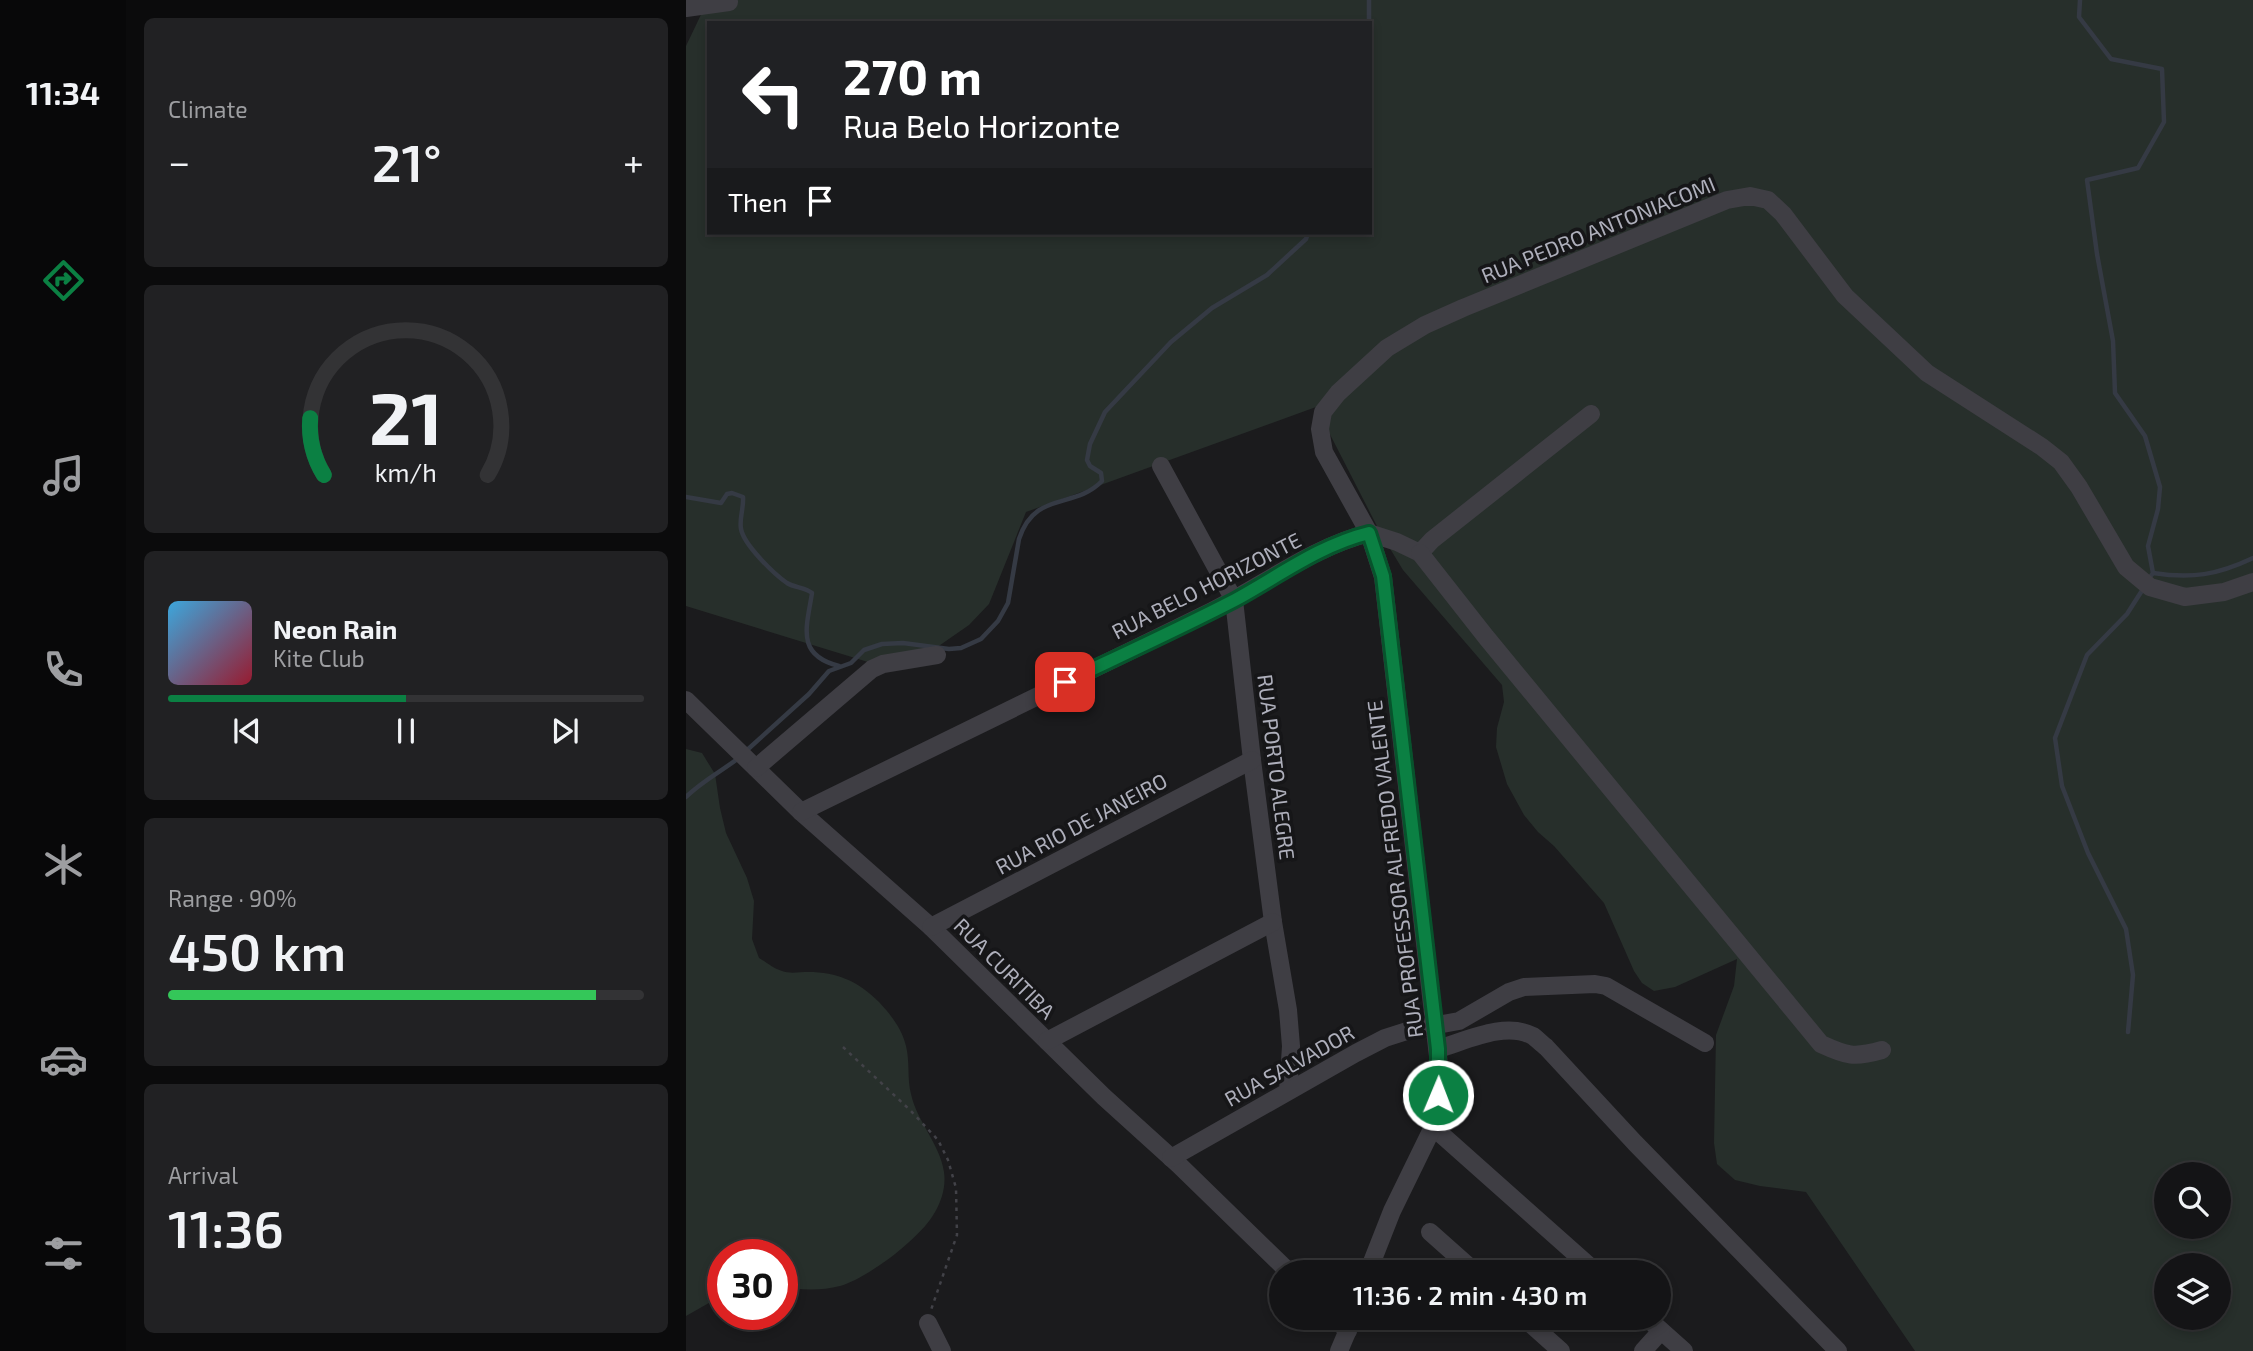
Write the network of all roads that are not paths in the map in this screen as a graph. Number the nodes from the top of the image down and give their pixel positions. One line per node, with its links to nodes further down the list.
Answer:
1 (729, 1): 2 (street)
2 (686, 8)
3 (1387, 348): 6 (street, RUA PROFESSOR ALFREDO VALENTE); 8 (street, RUA PEDRO ANTONIACOMI)
4 (1591, 414): 7 (street)
5 (1161, 466): 9 (street, RUA PORTO ALEGRE)
6 (1369, 533): 7 (street); 9 (street, RUA BELO HORIZONTE); 17 (street, RUA PROFESSOR ALFREDO VALENTE)
7 (1420, 553): 21 (street)
8 (2253, 583)
9 (1234, 600): 12 (street, RUA PORTO ALEGRE); 14 (street, RUA BELO HORIZONTE)
10 (937, 655): 13 (street)
11 (686, 700): 13 (street, RUA CURITIBA)
12 (1252, 760): 15 (street, RUA PORTO ALEGRE); 16 (street, RUA RIO DE JANEIRO)
13 (756, 768): 14 (street, RUA CURITIBA)
14 (801, 812): 16 (street, RUA CURITIBA)
15 (1273, 922): 18 (street); 22 (street, RUA PORTO ALEGRE)
16 (931, 927): 18 (street, RUA CURITIBA)
17 (1434, 1026): 19 (street, RUA SALVADOR); 20 (street, RUA PROFESSOR ALFREDO VALENTE); 22 (street, RUA SALVADOR)
18 (1047, 1041): 24 (street, RUA CURITIBA)
19 (1705, 1043)
20 (1438, 1049): 23 (street, RUA PROFESSOR ALFREDO VALENTE); 37 (street)
21 (1882, 1050)
22 (1289, 1091): 24 (street, RUA SALVADOR)
23 (1433, 1127): 27 (street, RUA PROFESSOR ALFREDO VALENTE); 29 (street)
24 (1171, 1158): 26 (street, RUA CURITIBA)
25 (1430, 1232): 28 (street)
26 (1277, 1260)
27 (1373, 1260)
28 (1462, 1260)
29 (1583, 1260)
30 (928, 1323): 33 (street)
31 (1537, 1330): 34 (street)
32 (1661, 1331): 35 (street); 36 (street)
33 (942, 1351)
34 (1561, 1351)
35 (1643, 1351)
36 (1684, 1351)
37 (1838, 1351)

